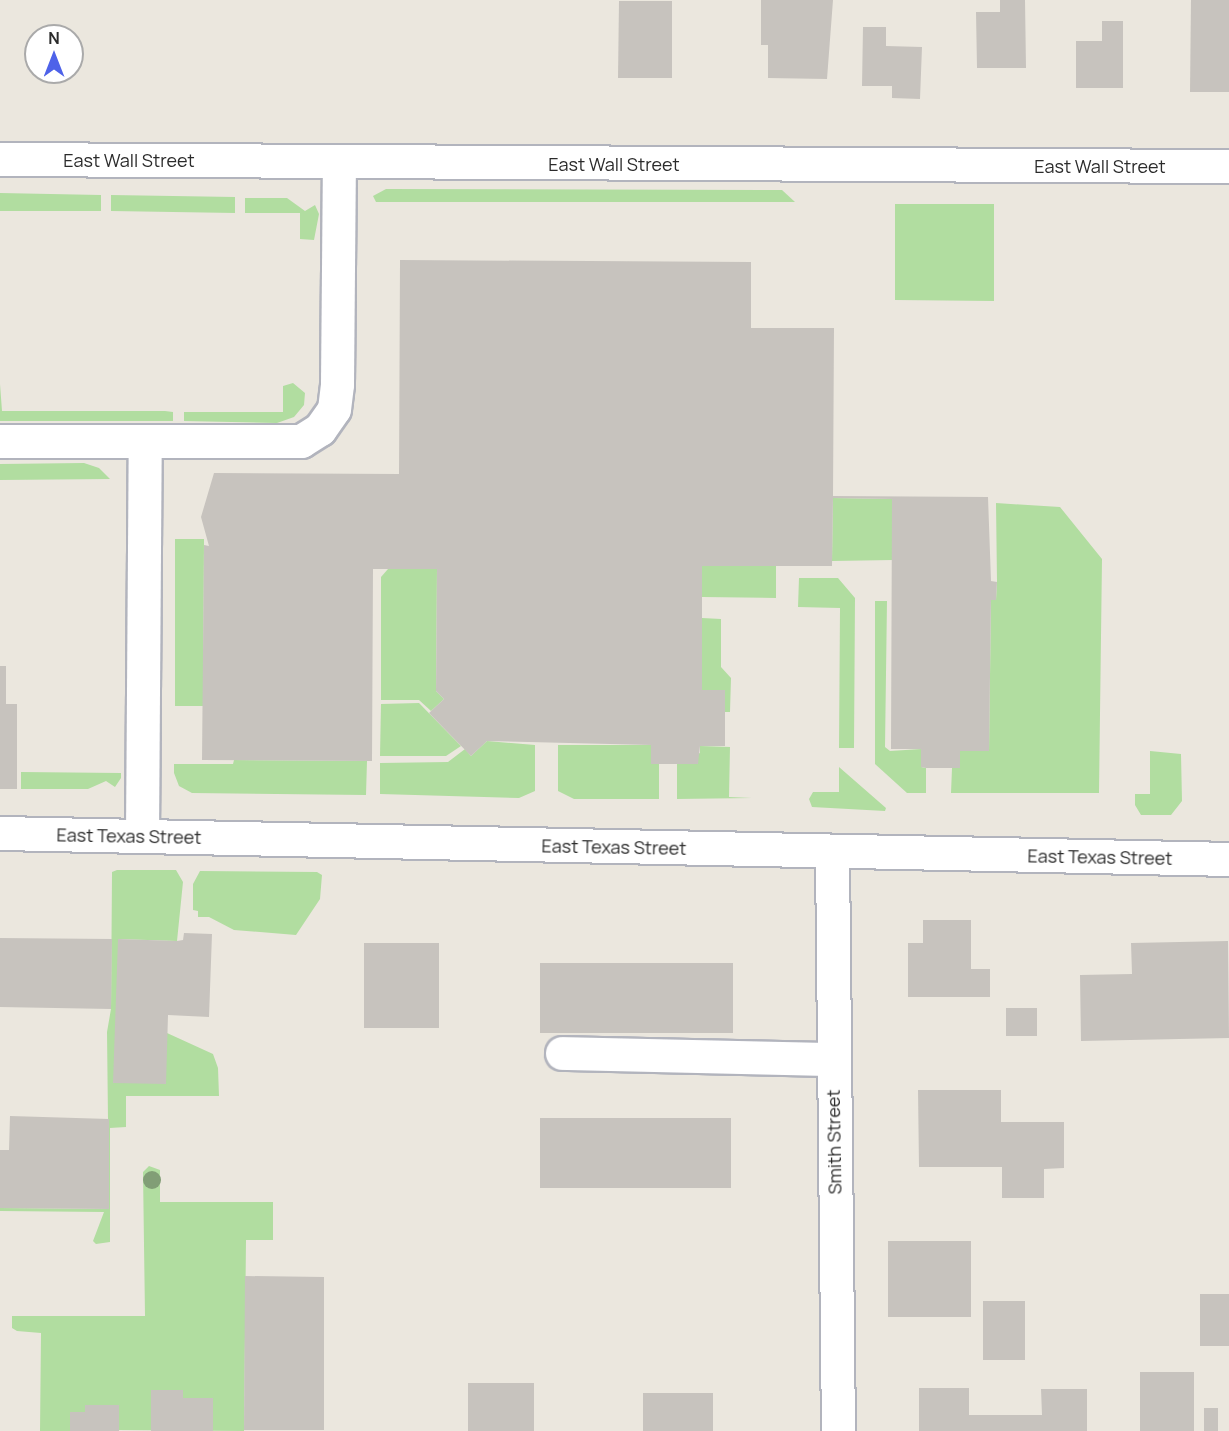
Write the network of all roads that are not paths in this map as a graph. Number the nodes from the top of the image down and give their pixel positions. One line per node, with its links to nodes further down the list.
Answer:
1 (0, 159): 2 (street, East Wall Street)
2 (339, 162): 3 (street, East Wall Street); 5 (street)
3 (1229, 166)
4 (0, 441): 5 (street)
5 (145, 441): 7 (street)
6 (0, 833): 7 (street, East Texas Street)
7 (142, 836): 8 (street, East Texas Street)
8 (832, 853): 9 (street, East Texas Street); 11 (street, Smith Street)
9 (1229, 859)
10 (562, 1053): 11 (street)
11 (833, 1059): 12 (street, Smith Street)
12 (838, 1431)

